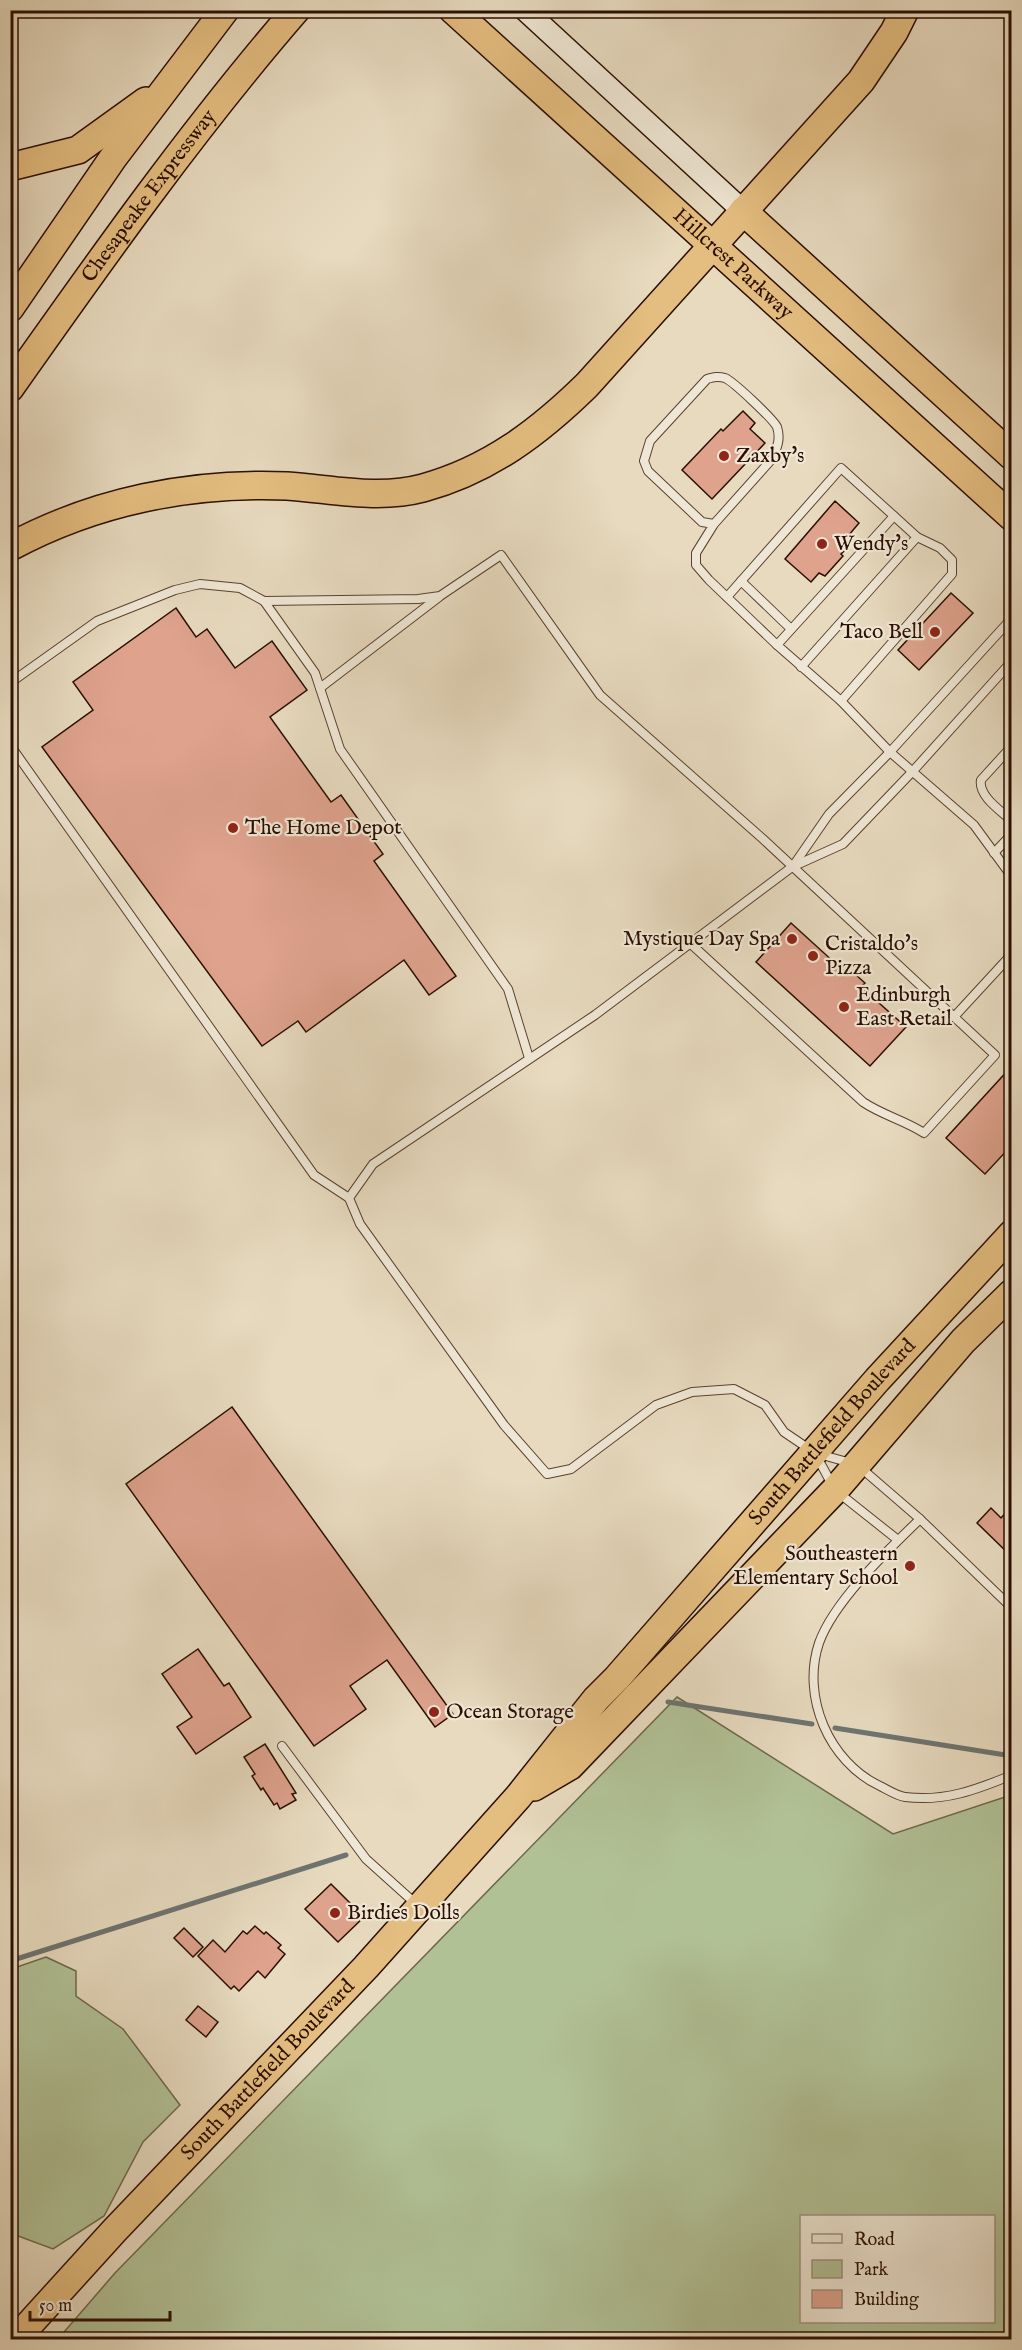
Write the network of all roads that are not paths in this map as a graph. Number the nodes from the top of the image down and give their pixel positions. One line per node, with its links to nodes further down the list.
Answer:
1 (296, 10): 10 (highway, Chesapeake Expressway)
2 (453, 10): 8 (highway, Hillcrest Parkway)
3 (525, 10): 7 (main road)
4 (905, 10): 7 (highway)
5 (220, 17): 6 (highway); 9 (highway)
6 (10, 167)
7 (743, 211): 8 (highway); 11 (highway)
8 (711, 246): 13 (highway, Hillcrest Parkway); 16 (highway)
9 (10, 308)
10 (10, 388)
11 (1011, 456)
12 (894, 516): 15 (lane); 17 (lane); 22 (lane)
13 (1011, 517)
14 (714, 524): 14 (lane); 19 (lane)
15 (917, 537): 25 (lane); 28 (lane)
16 (10, 547)
17 (741, 581): 19 (lane); 22 (lane)
18 (440, 596): 20 (lane); 27 (lane); 36 (lane)
19 (727, 597): 23 (lane)
20 (264, 601): 26 (lane); 27 (lane)
21 (1011, 618): 31 (lane)
22 (791, 629): 23 (lane)
23 (777, 645): 25 (lane)
24 (1011, 661): 32 (lane)
25 (801, 667): 28 (lane)
26 (10, 683)
27 (320, 688): 41 (lane)
28 (841, 701): 31 (lane)
29 (10, 745): 42 (lane)
30 (1011, 746): 33 (lane)
31 (890, 752): 32 (lane); 36 (lane)
32 (913, 771): 35 (lane); 36 (lane)
33 (1011, 821)
34 (1011, 834): 35 (lane)
35 (994, 853): 37 (lane)
36 (792, 867): 38 (lane); 40 (lane)
37 (1011, 877)
38 (691, 944): 40 (lane); 41 (lane)
39 (1011, 954): 40 (lane)
40 (954, 1017)
41 (529, 1058): 42 (lane)
42 (349, 1198): 45 (lane)
43 (1011, 1234): 45 (highway, South Battlefield Boulevard)
44 (1011, 1293): 46 (highway, South Battlefield Boulevard)
45 (814, 1453): 46 (lane); 47 (lane); 53 (highway, South Battlefield Boulevard)
46 (858, 1465): 47 (highway, South Battlefield Boulevard); 48 (lane)
47 (835, 1490): 49 (lane); 53 (highway, South Battlefield Boulevard)
48 (920, 1519): 49 (lane); 50 (lane)
49 (898, 1540): 52 (lane)
50 (1011, 1608)
51 (282, 1746): 54 (lane)
52 (1011, 1775)
53 (518, 1797): 54 (highway, South Battlefield Boulevard)
54 (419, 1907): 55 (highway, South Battlefield Boulevard)
55 (15, 2340)

